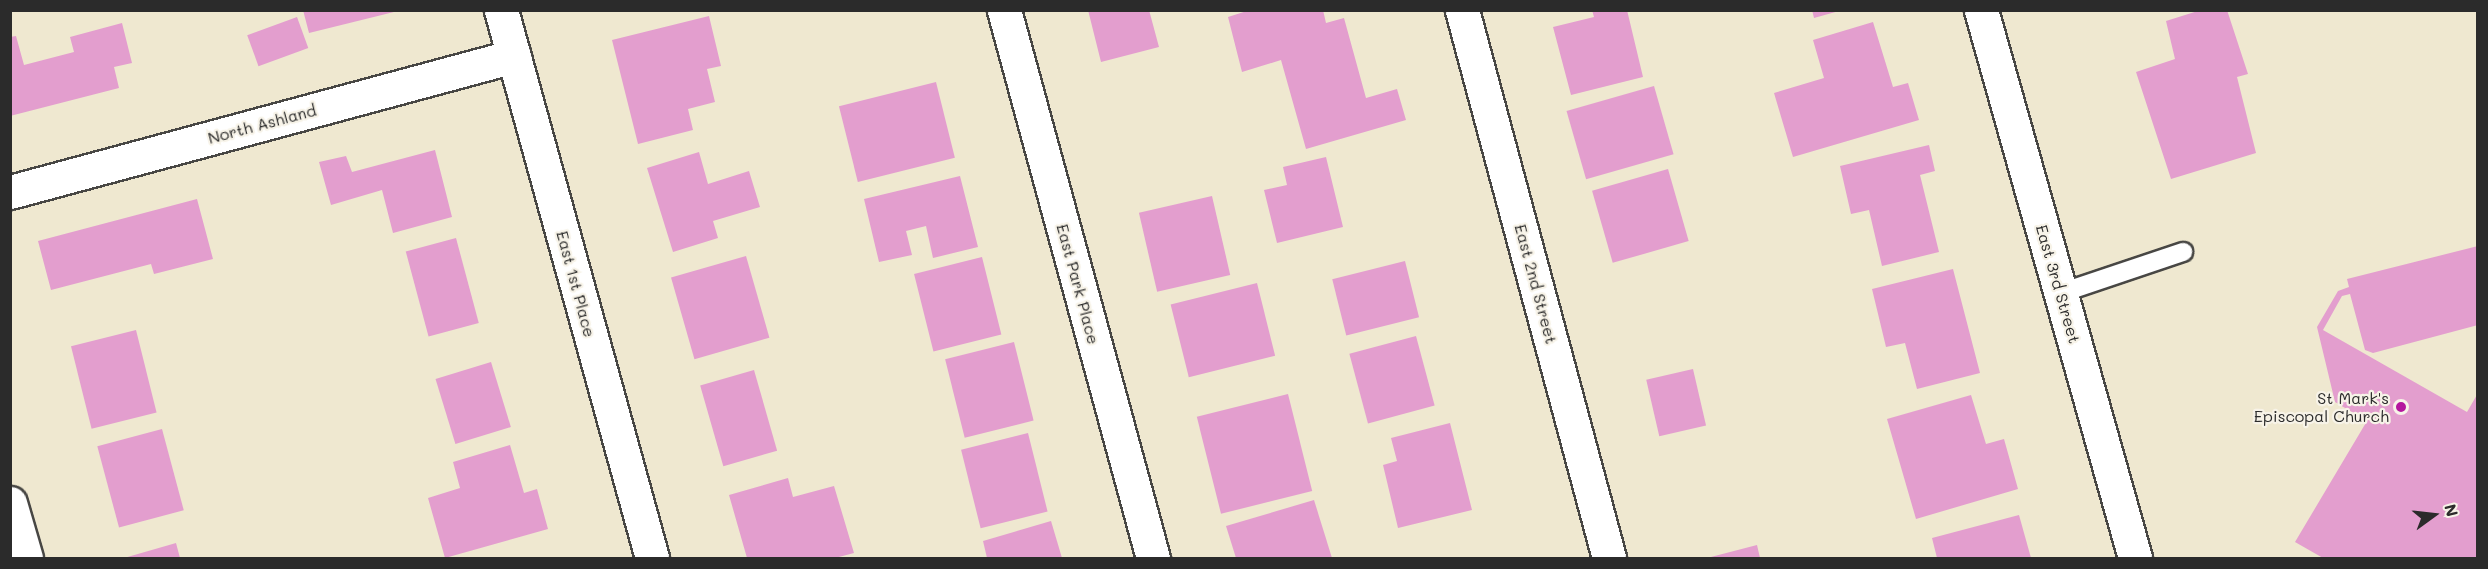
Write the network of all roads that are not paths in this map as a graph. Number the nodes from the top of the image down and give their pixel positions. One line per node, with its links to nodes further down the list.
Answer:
1 (501, 10): 5 (street, East 1st Place)
2 (1004, 10): 12 (street, East Park Place)
3 (1462, 10): 13 (street, East 2nd Street)
4 (1981, 10): 8 (street, East 3rd Street)
5 (514, 56): 6 (street, North Ashland); 11 (street, East 1st Place)
6 (10, 192)
7 (2183, 252): 8 (lane)
8 (2061, 293): 14 (street, East 3rd Street)
9 (10, 503): 10 (street)
10 (26, 558)
11 (652, 558)
12 (1152, 558)
13 (1609, 558)
14 (2135, 558)

